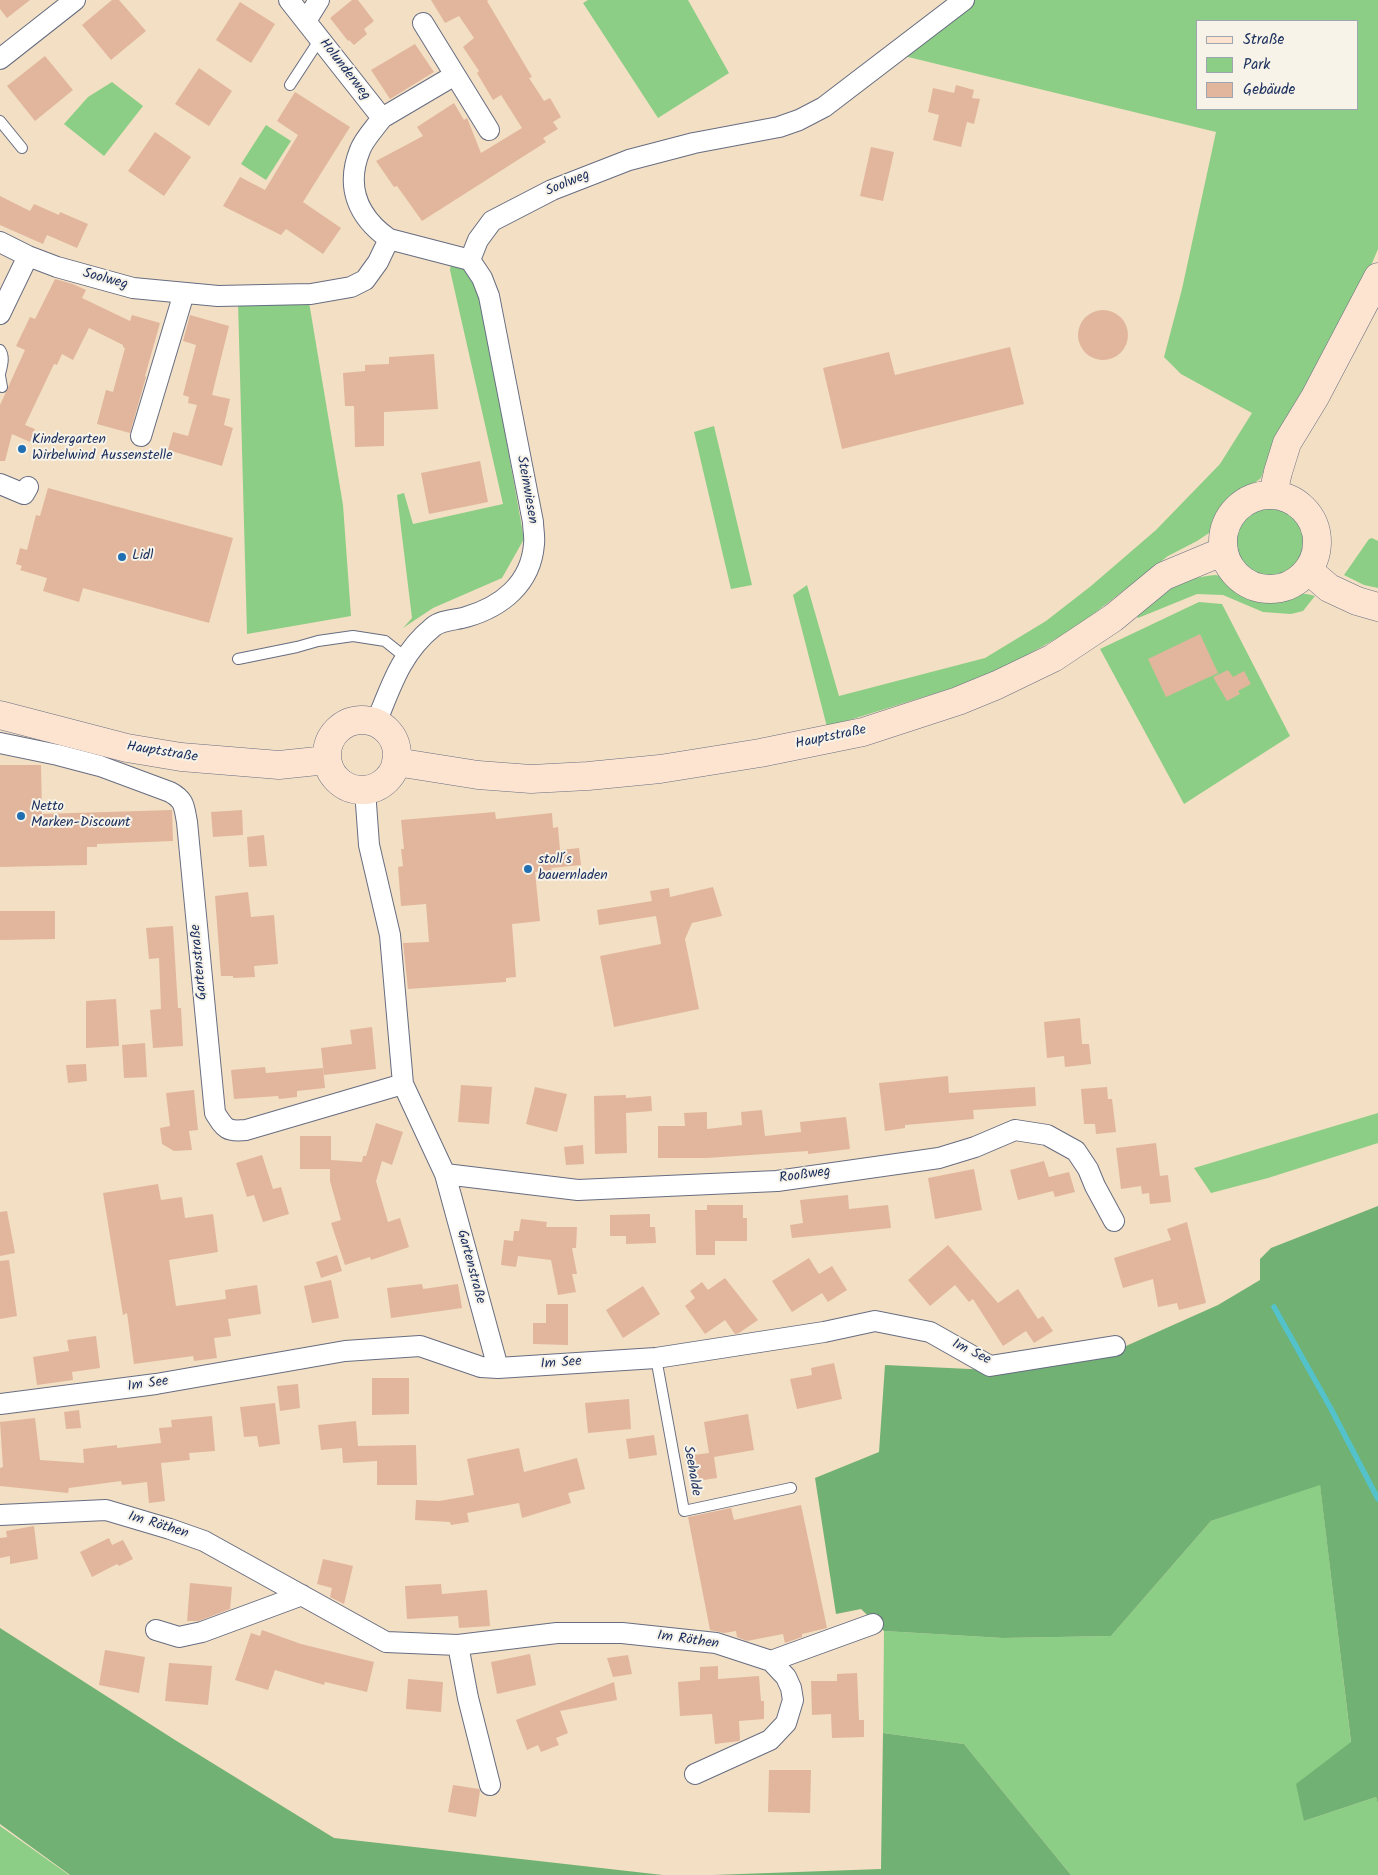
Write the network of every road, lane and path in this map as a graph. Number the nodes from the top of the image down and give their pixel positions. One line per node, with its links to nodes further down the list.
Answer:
1 (75, 0): 8 (street)
2 (290, 0): 5 (street, Holunderweg)
3 (319, 0): 5 (street)
4 (964, 0): 18 (street, Soolweg)
5 (306, 21): 7 (street, Holunderweg)
6 (423, 24): 9 (street)
7 (320, 39): 10 (lane); 11 (street, Holunderweg)
8 (0, 58)
9 (455, 75): 11 (street); 13 (street)
10 (290, 85)
11 (382, 118): 15 (street)
12 (0, 121): 14 (lane)
13 (489, 130)
14 (22, 148)
15 (389, 239): 18 (street); 20 (street, Soolweg)
16 (0, 242): 17 (street, Soolweg)
17 (28, 256): 20 (street, Soolweg); 21 (street)
18 (470, 260): 32 (street, Steinwiesen)
19 (1378, 277): 28 (main road)
20 (184, 293): 25 (street)
21 (0, 314)
22 (0, 350): 23 (lane)
23 (0, 375): 24 (lane)
24 (2, 387)
25 (141, 436)
26 (0, 484): 27 (street)
27 (28, 487)
28 (1273, 494): 29 (main road); 30 (main road)
29 (1224, 551): 30 (main road); 38 (main road, Hauptstraße)
30 (1308, 570): 31 (main road)
31 (1378, 607)
32 (405, 657): 33 (lane); 35 (street, Steinwiesen)
33 (238, 659)
34 (0, 715): 37 (main road, Hauptstraße)
35 (376, 723): 37 (main road); 38 (main road)
36 (0, 743): 40 (street, Gartenstraße)
37 (327, 760): 39 (main road)
38 (396, 762): 39 (main road)
39 (365, 790): 40 (street, Gartenstraße)
40 (403, 1084): 41 (street, Gartenstraße)
41 (445, 1174): 42 (street, Rooßweg); 45 (street, Gartenstraße)
42 (1114, 1221)
43 (1115, 1346): 44 (street, Im See)
44 (656, 1358): 45 (street, Im See); 47 (lane, Seehalde)
45 (498, 1368): 46 (street, Im See)
46 (0, 1404)
47 (791, 1488)
48 (0, 1515): 49 (street, Im Röthen)
49 (302, 1595): 51 (street); 52 (street, Im Röthen)
50 (873, 1624): 53 (street)
51 (156, 1630)
52 (458, 1645): 53 (street, Im Röthen); 55 (street)
53 (772, 1661): 54 (street)
54 (695, 1774)
55 (490, 1785)

